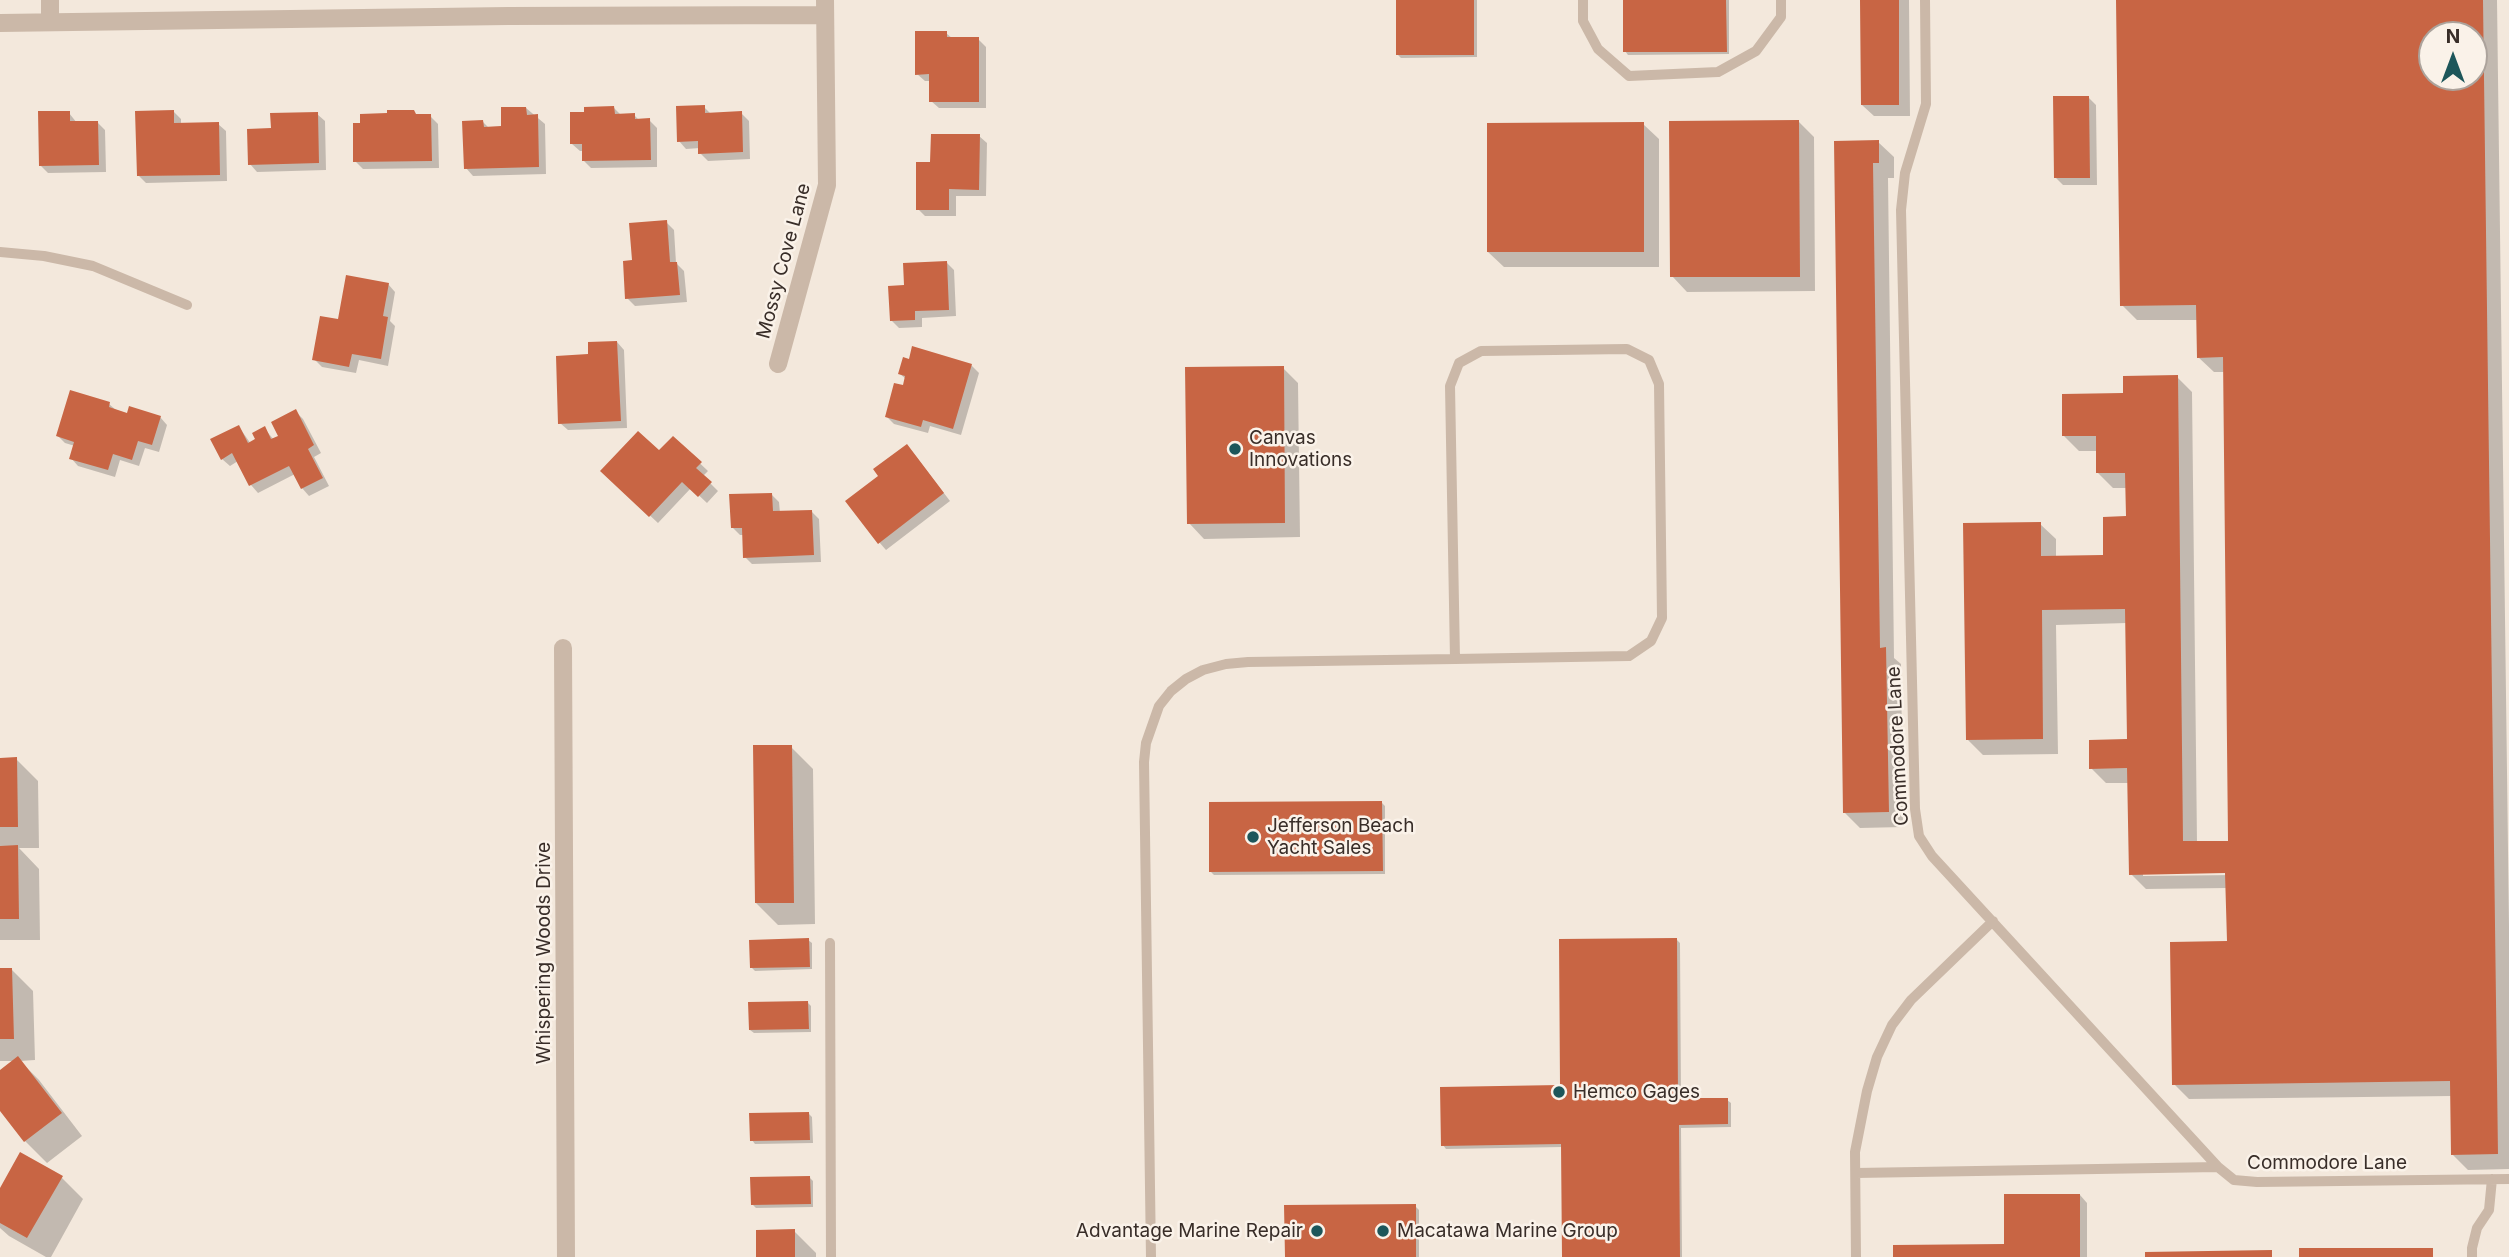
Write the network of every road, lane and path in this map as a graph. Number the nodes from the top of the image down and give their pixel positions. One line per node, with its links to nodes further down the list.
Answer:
1 (50, 0): 6 (street)
2 (1583, 0): 3 (lane)
3 (1781, 0)
4 (1925, 0): 13 (lane, Commodore Lane)
5 (825, 8): 6 (street); 10 (street, Mossy Cove Lane)
6 (50, 21): 7 (street)
7 (0, 23)
8 (0, 252): 9 (lane)
9 (187, 305)
10 (778, 364)
11 (563, 648): 19 (street, Whispering Woods Drive)
12 (1455, 659): 12 (lane); 21 (lane)
13 (1993, 921): 15 (lane, Commodore Lane); 16 (lane)
14 (830, 943): 20 (lane)
15 (2217, 1167): 16 (lane); 18 (lane, Commodore Lane)
16 (1856, 1173): 22 (lane)
17 (2509, 1179): 18 (lane, Commodore Lane)
18 (2492, 1180): 23 (lane)
19 (566, 1257)
20 (831, 1257)
21 (1151, 1257)
22 (1856, 1257)
23 (2472, 1257)

